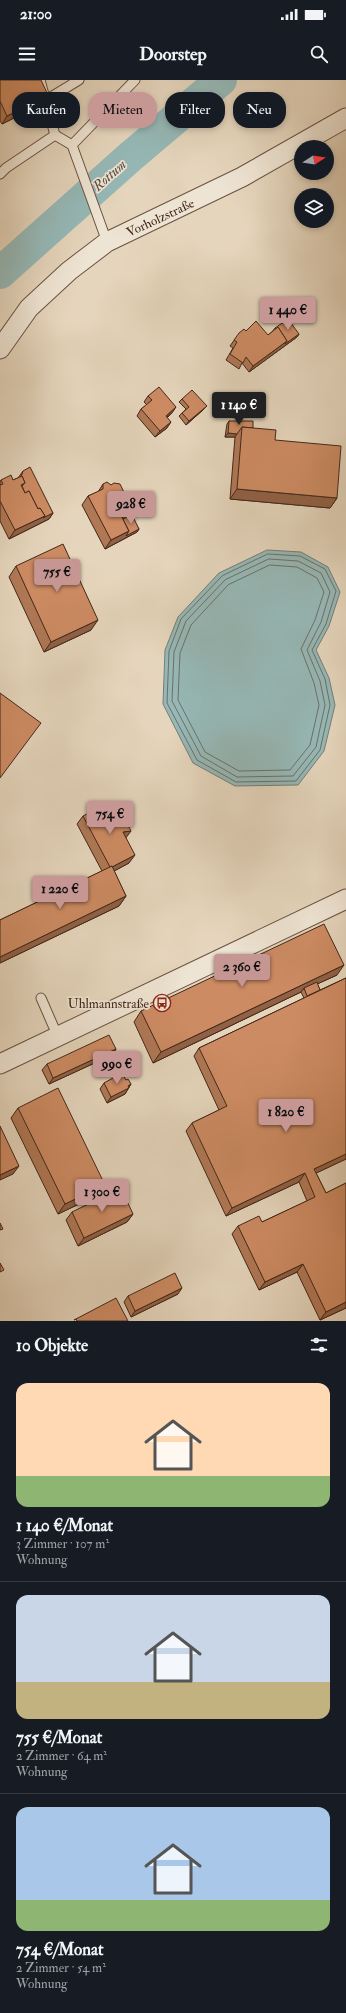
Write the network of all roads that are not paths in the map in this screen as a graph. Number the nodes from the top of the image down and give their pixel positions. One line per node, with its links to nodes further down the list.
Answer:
1 (40, 80): 4 (lane)
2 (79, 80): 5 (lane)
3 (135, 80): 9 (lane)
4 (44, 92)
5 (59, 92)
6 (346, 118): 11 (street, Vorholzstraße)
7 (53, 128): 8 (lane)
8 (55, 136): 9 (lane); 10 (lane)
9 (72, 145): 11 (lane)
10 (0, 174)
11 (107, 242): 12 (street, Vorholzstraße)
12 (0, 349)
13 (346, 899): 15 (street)
14 (41, 998): 15 (lane)
15 (58, 1037): 16 (street)
16 (0, 1064)

